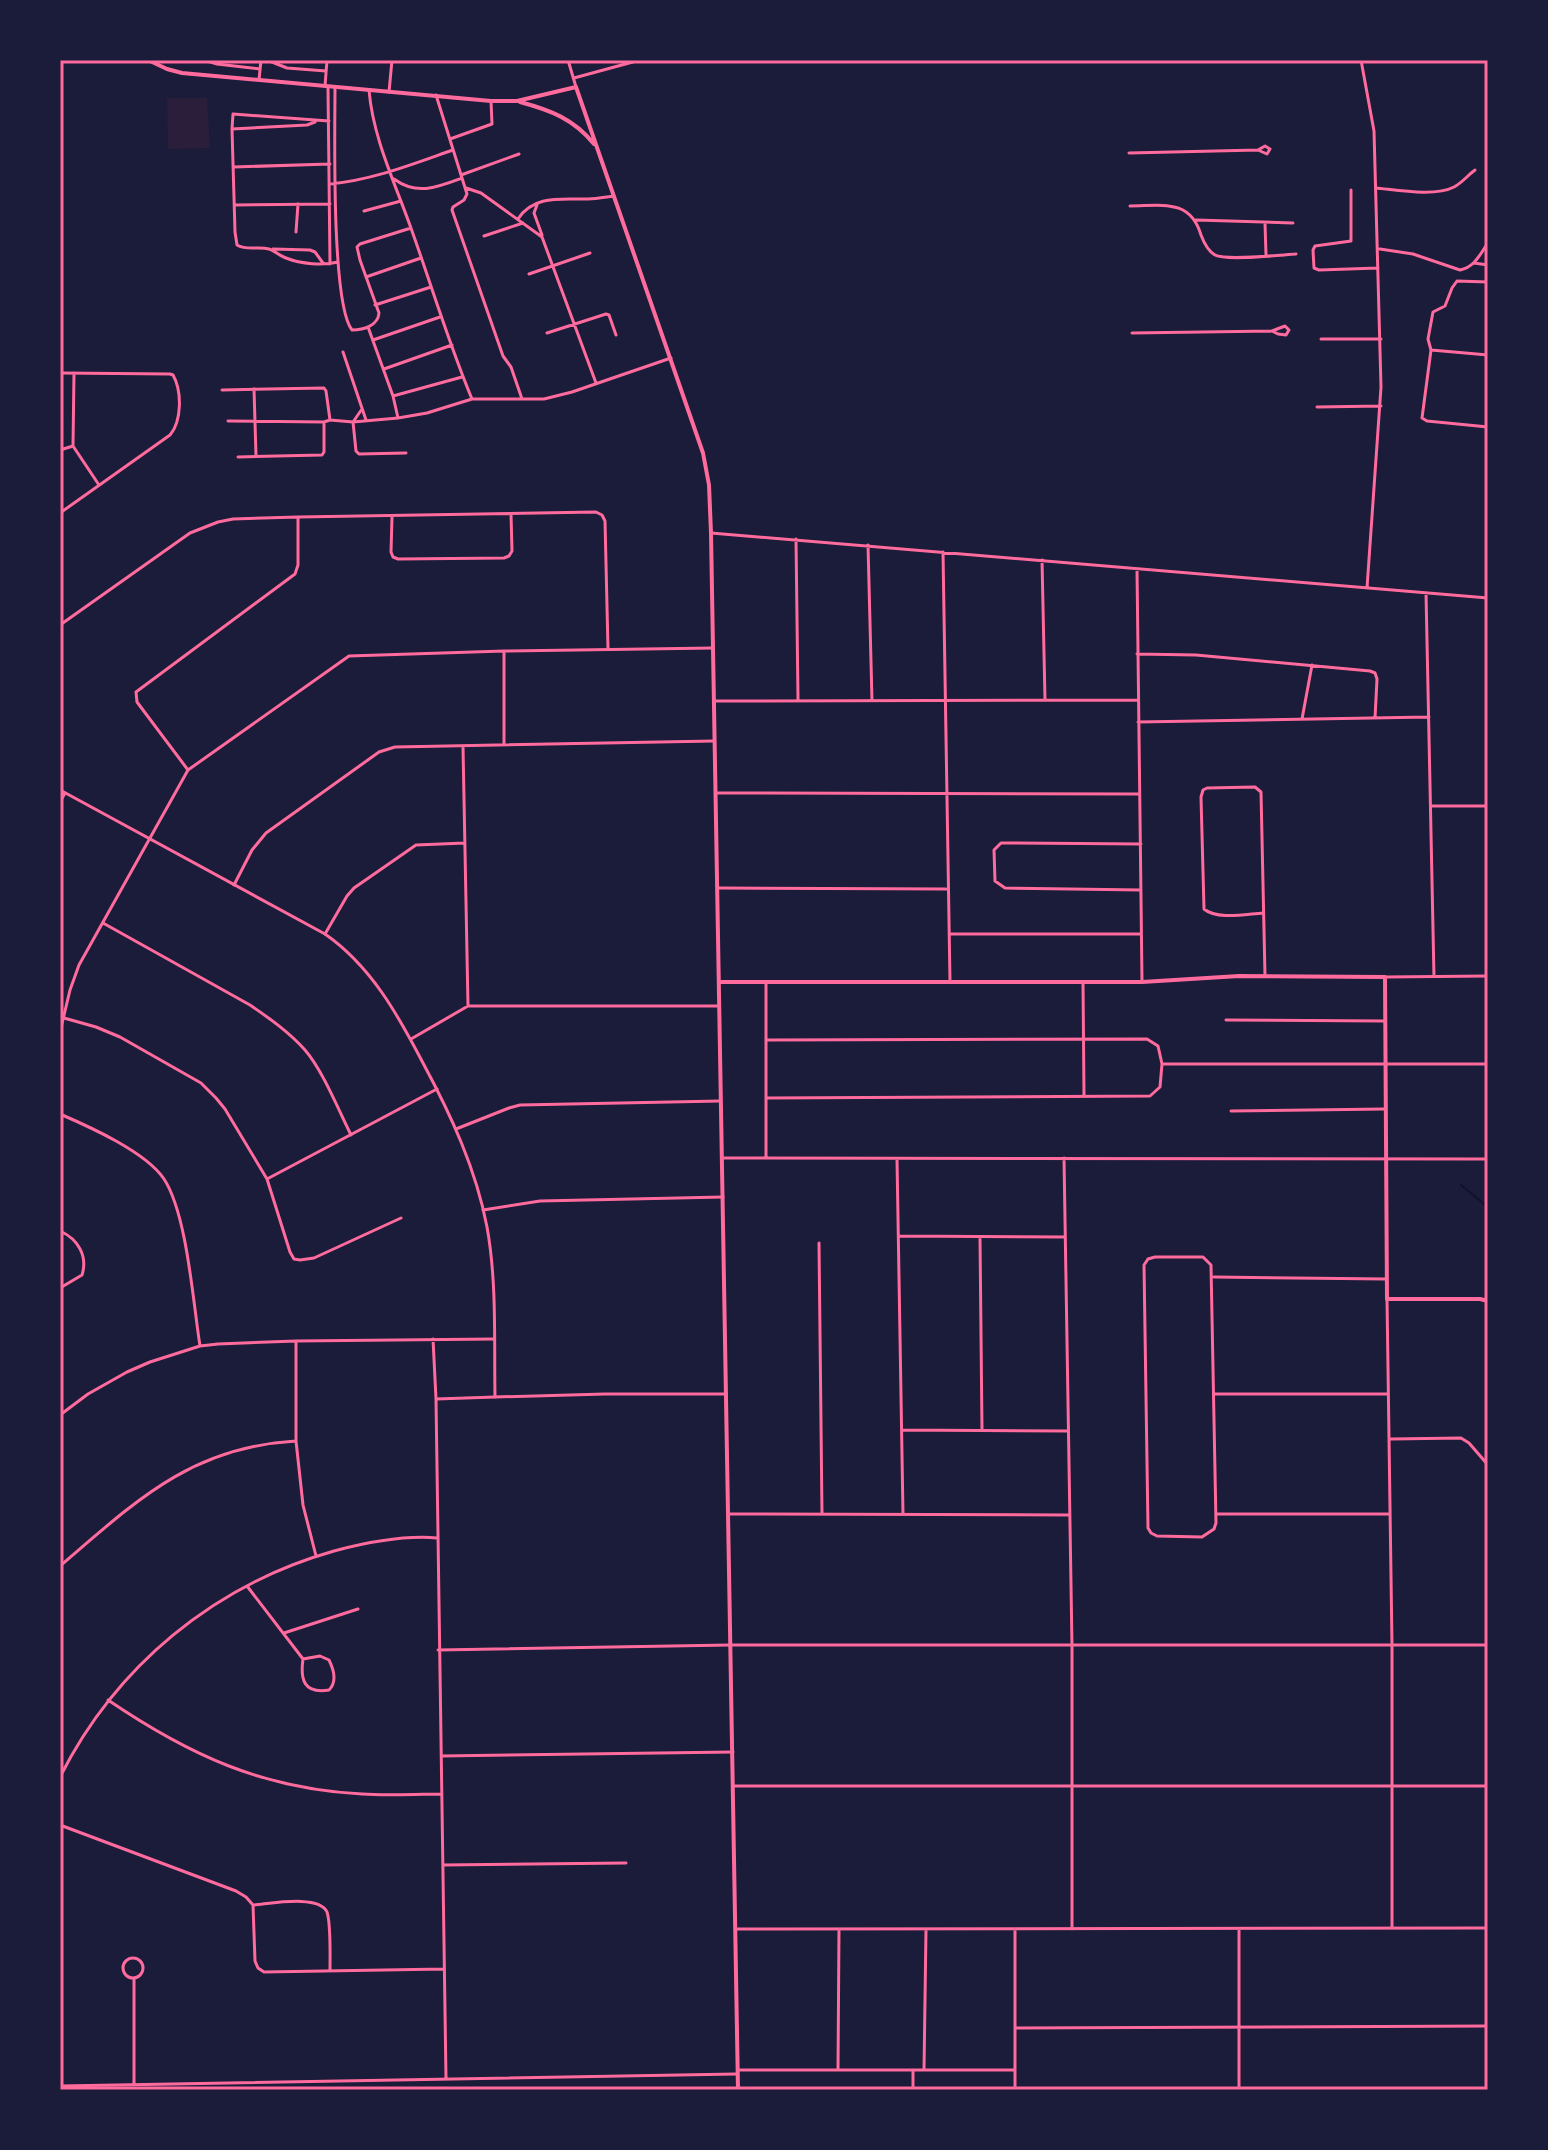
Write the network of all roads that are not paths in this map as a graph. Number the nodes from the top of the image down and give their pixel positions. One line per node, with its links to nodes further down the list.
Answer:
1 (148, 60): 12 (main road)
2 (204, 60): 9 (street)
3 (264, 60): 9 (street); 10 (street)
4 (327, 60): 10 (street)
5 (392, 60): 17 (street)
6 (568, 60): 11 (street)
7 (640, 60): 11 (street)
8 (1361, 60): 41 (street)
9 (260, 69): 12 (street)
10 (326, 71): 13 (street)
11 (574, 78): 15 (street)
12 (259, 80): 13 (main road)
13 (327, 86): 14 (main road); 22 (street)
14 (335, 87): 16 (main road); 25 (street)
15 (576, 87): 20 (main road); 27 (main road)
16 (369, 90): 17 (main road); 35 (street)
17 (389, 92): 18 (main road)
18 (436, 95): 19 (main road); 24 (street)
19 (491, 101): 20 (main road); 24 (street)
20 (517, 101): 27 (main road)
21 (317, 121): 22 (street); 23 (street); 23 (street)
22 (329, 121): 26 (street)
23 (232, 129): 33 (street)
24 (450, 139): 28 (street)
25 (335, 145): 26 (street); 39 (street)
26 (329, 146): 32 (street)
27 (598, 149): 43 (main road)
28 (453, 150): 35 (street); 36 (street)
29 (1258, 150): 30 (street)
30 (1129, 153)
31 (519, 154): 36 (street)
32 (330, 164): 33 (street); 38 (street)
33 (234, 167): 47 (street)
34 (1475, 170): 41 (street)
35 (391, 171): 37 (street); 39 (street)
36 (462, 176): 37 (street); 40 (street)
37 (393, 178): 44 (street)
38 (330, 184): 39 (street); 46 (street)
39 (336, 184): 54 (street)
40 (466, 188): 51 (street); 105 (street)
41 (1376, 188): 64 (street)
42 (1351, 190): 75 (street)
43 (614, 196): 48 (street); 95 (main road)
44 (401, 201): 50 (street); 58 (street)
45 (298, 204): 46 (street); 47 (street); 59 (street)
46 (330, 204): 53 (street)
47 (235, 205): 63 (street)
48 (537, 205): 51 (street); 61 (street)
49 (1130, 206): 52 (street)
50 (364, 211)
51 (518, 219): 55 (street)
52 (1196, 220): 56 (street); 67 (street)
53 (331, 221): 54 (street); 72 (street)
54 (337, 221): 69 (street)
55 (523, 223): 60 (street); 61 (street)
56 (1265, 223): 57 (street); 67 (street)
57 (1293, 223)
58 (411, 228): 68 (street); 77 (street)
59 (296, 232)
60 (484, 236)
61 (542, 237): 74 (street)
62 (1488, 243): 71 (street)
63 (269, 249): 70 (street); 70 (street)
64 (1378, 249): 71 (street); 75 (street)
65 (590, 253): 74 (street)
66 (1296, 254): 67 (street)
67 (1266, 255)
68 (421, 258): 77 (street); 79 (street)
69 (338, 262): 72 (street); 83 (street)
70 (323, 263): 72 (street)
71 (1474, 263): 73 (street)
72 (330, 264)
73 (1488, 265)
74 (552, 266): 76 (street); 82 (street)
75 (1379, 268): 89 (street)
76 (529, 274)
77 (366, 277): 80 (street)
78 (1488, 282): 92 (street)
79 (431, 287): 80 (street); 81 (street)
80 (375, 305): 83 (street)
81 (440, 317): 90 (street); 91 (street)
82 (574, 324): 85 (street); 87 (street); 100 (street)
83 (368, 327): 90 (street)
84 (1272, 331): 86 (street)
85 (547, 333)
86 (1132, 333)
87 (616, 335)
88 (1321, 339): 89 (street)
89 (1381, 339): 106 (street)
90 (373, 340): 96 (street)
91 (452, 345): 96 (street); 99 (street)
92 (1431, 350): 94 (street); 116 (street)
93 (343, 352): 108 (street)
94 (1488, 355)
95 (671, 358): 100 (street); 127 (main road)
96 (384, 369): 103 (street)
97 (60, 373): 98 (street)
98 (74, 373): 117 (street); 122 (street)
99 (462, 377): 103 (street); 104 (street)
100 (596, 383): 105 (street)
101 (254, 389): 102 (street); 110 (street); 113 (street)
102 (222, 390)
103 (393, 396): 109 (street)
104 (472, 399): 105 (street); 109 (street)
105 (522, 400)
106 (1381, 406): 107 (street); 133 (street)
107 (1317, 407)
108 (362, 409): 111 (street); 115 (street)
109 (398, 418): 111 (street)
110 (330, 420): 114 (street); 115 (street)
111 (366, 420): 115 (street)
112 (228, 421): 113 (street)
113 (255, 422): 114 (street); 120 (street)
114 (324, 422): 120 (street)
115 (353, 422): 119 (street)
116 (1488, 427)
117 (73, 446): 118 (street); 122 (street)
118 (60, 450)
119 (406, 453)
120 (256, 456): 121 (street)
121 (238, 457)
122 (99, 485): 123 (street)
123 (60, 513)
124 (511, 514): 126 (street); 126 (street); 138 (street)
125 (298, 517): 126 (street); 136 (street); 155 (street)
126 (392, 517)
127 (711, 533): 128 (street); 137 (main road)
128 (796, 539): 129 (street); 144 (street)
129 (868, 545): 130 (street); 145 (street)
130 (943, 552): 131 (street); 146 (street)
131 (1042, 560): 132 (street); 147 (street)
132 (1137, 569): 133 (street); 140 (street)
133 (1367, 588): 134 (street)
134 (1426, 593): 135 (street); 148 (street)
135 (1488, 598)
136 (60, 625)
137 (713, 648): 138 (street); 143 (main road)
138 (608, 649): 139 (street)
139 (504, 651): 153 (street); 155 (street)
140 (1137, 654): 141 (street); 142 (street)
141 (1312, 665): 149 (street); 150 (street)
142 (1138, 700): 147 (street); 151 (street)
143 (715, 701): 144 (street); 152 (main road)
144 (798, 701): 145 (street)
145 (872, 701): 146 (street)
146 (945, 701): 147 (street); 158 (street)
147 (1045, 701)
148 (1429, 717): 149 (street); 161 (street)
149 (1375, 718): 150 (street)
150 (1302, 719): 151 (street)
151 (1138, 722): 159 (street)
152 (715, 741): 153 (street); 157 (main road)
153 (504, 745): 154 (street)
154 (463, 747): 164 (street); 166 (street)
155 (188, 770): 163 (street)
156 (62, 792): 160 (street); 163 (street)
157 (716, 793): 158 (street); 167 (main road)
158 (947, 793): 159 (street); 168 (street)
159 (1139, 794): 165 (street)
160 (60, 802)
161 (1431, 806): 162 (street); 178 (street)
162 (1488, 806)
163 (150, 839): 166 (street); 171 (street)
164 (465, 843): 172 (street); 184 (street)
165 (1141, 844): 169 (street); 169 (street)
166 (234, 885): 172 (street)
167 (718, 888): 168 (street); 179 (main road)
168 (947, 889): 173 (street)
169 (1141, 890): 174 (street)
170 (1263, 913): 170 (street); 175 (street)
171 (103, 923): 186 (street); 204 (street)
172 (325, 934): 190 (street)
173 (949, 934): 174 (street); 181 (street)
174 (1141, 934): 183 (street)
175 (1265, 976): 177 (main road); 183 (main road)
176 (1488, 976): 178 (street)
177 (1385, 977): 178 (street); 188 (main road)
178 (1434, 977)
179 (719, 982): 180 (main road); 185 (main road)
180 (766, 982): 181 (main road); 192 (street)
181 (950, 982): 182 (main road)
182 (1083, 982): 183 (main road); 191 (street)
183 (1142, 982)
184 (468, 1006): 185 (street); 190 (street)
185 (720, 1006): 199 (main road)
186 (64, 1018): 189 (street); 211 (street)
187 (1226, 1020): 188 (street)
188 (1384, 1021): 194 (main road)
189 (60, 1032)
190 (411, 1039): 196 (street)
191 (1083, 1039): 192 (street); 193 (street); 197 (street)
192 (767, 1040): 198 (street)
193 (1162, 1064): 194 (street); 197 (street)
194 (1384, 1064): 195 (street); 200 (main road)
195 (1488, 1064)
196 (437, 1089): 203 (street); 204 (street)
197 (1084, 1096): 198 (street)
198 (766, 1098): 206 (street)
199 (721, 1101): 203 (street); 205 (main road)
200 (1384, 1109): 201 (street); 208 (main road)
201 (1231, 1111)
202 (60, 1114): 228 (street)
203 (456, 1129): 213 (street)
204 (351, 1135): 211 (street)
205 (722, 1158): 206 (street); 212 (main road)
206 (766, 1158): 209 (street)
207 (1064, 1158): 208 (street); 209 (street); 217 (street)
208 (1385, 1158): 210 (street); 221 (main road)
209 (897, 1159): 216 (street)
210 (1488, 1159)
211 (267, 1179): 214 (street)
212 (723, 1197): 213 (street); 229 (main road)
213 (483, 1210): 226 (street)
214 (401, 1218)
215 (60, 1231): 222 (street)
216 (899, 1236): 218 (street); 236 (street)
217 (1065, 1237): 218 (street); 237 (street)
218 (980, 1238): 235 (street)
219 (819, 1243): 242 (street)
220 (1213, 1277): 221 (street); 230 (street); 244 (street)
221 (1386, 1279): 223 (main road)
222 (60, 1288)
223 (1387, 1299): 224 (main road); 231 (street)
224 (1488, 1301)
225 (433, 1339): 226 (street); 227 (street); 233 (street)
226 (494, 1339): 232 (street)
227 (296, 1341): 228 (street); 239 (street)
228 (200, 1346): 234 (street)
229 (726, 1394): 232 (street); 241 (main road)
230 (1215, 1394): 231 (street); 244 (street)
231 (1388, 1394): 238 (street)
232 (495, 1397): 233 (street)
233 (436, 1399): 247 (street)
234 (60, 1415)
235 (982, 1429): 236 (street); 237 (street)
236 (902, 1430): 243 (street)
237 (1068, 1431): 246 (street)
238 (1390, 1439): 240 (street); 245 (street)
239 (296, 1441): 248 (street); 249 (street)
240 (1488, 1465)
241 (729, 1514): 242 (street); 253 (main road)
242 (822, 1514): 243 (street)
243 (903, 1514): 246 (street)
244 (1217, 1514): 245 (street)
245 (1391, 1514): 254 (street)
246 (1070, 1515): 256 (street)
247 (437, 1538): 248 (street); 257 (street)
248 (316, 1556): 250 (street)
249 (60, 1566)
250 (246, 1585): 252 (street); 259 (street)
251 (358, 1609): 252 (street)
252 (284, 1633): 258 (street)
253 (730, 1645): 256 (street); 257 (street); 260 (main road)
254 (1392, 1645): 255 (street); 256 (street); 265 (street)
255 (1488, 1645)
256 (1072, 1646): 264 (street)
257 (438, 1650): 261 (street)
258 (303, 1659): 258 (street)
259 (108, 1700): 262 (street); 267 (street)
260 (733, 1752): 261 (street); 263 (main road)
261 (441, 1756): 267 (street)
262 (60, 1777)
263 (733, 1786): 264 (street); 274 (main road)
264 (1073, 1786): 265 (street); 278 (street)
265 (1393, 1786): 266 (street); 272 (street)
266 (1488, 1786)
267 (441, 1794): 270 (street)
268 (60, 1825): 271 (street)
269 (626, 1863): 270 (street)
270 (443, 1865): 280 (street)
271 (253, 1905): 281 (street); 281 (street)
272 (1392, 1928): 273 (street); 279 (street)
273 (1488, 1928)
274 (736, 1929): 275 (street); 290 (main road)
275 (839, 1929): 276 (street); 286 (street)
276 (926, 1929): 277 (street); 287 (street)
277 (1015, 1929): 278 (street); 284 (street)
278 (1072, 1929): 279 (street)
279 (1239, 1929): 285 (street)
280 (444, 1969): 281 (street); 291 (street)
281 (330, 1970)
282 (134, 1978): 282 (street); 292 (street)
283 (1488, 2026): 285 (street)
284 (1015, 2028): 285 (street); 288 (street)
285 (1239, 2028): 297 (street)
286 (838, 2070): 289 (street); 290 (street)
287 (924, 2070): 288 (street); 289 (street)
288 (1015, 2070): 296 (street)
289 (913, 2071): 295 (street)
290 (738, 2072): 291 (street); 294 (main road)
291 (446, 2079): 292 (street)
292 (134, 2084): 293 (street)
293 (60, 2086)
294 (738, 2090)
295 (913, 2090)
296 (1015, 2090)
297 (1239, 2090)

